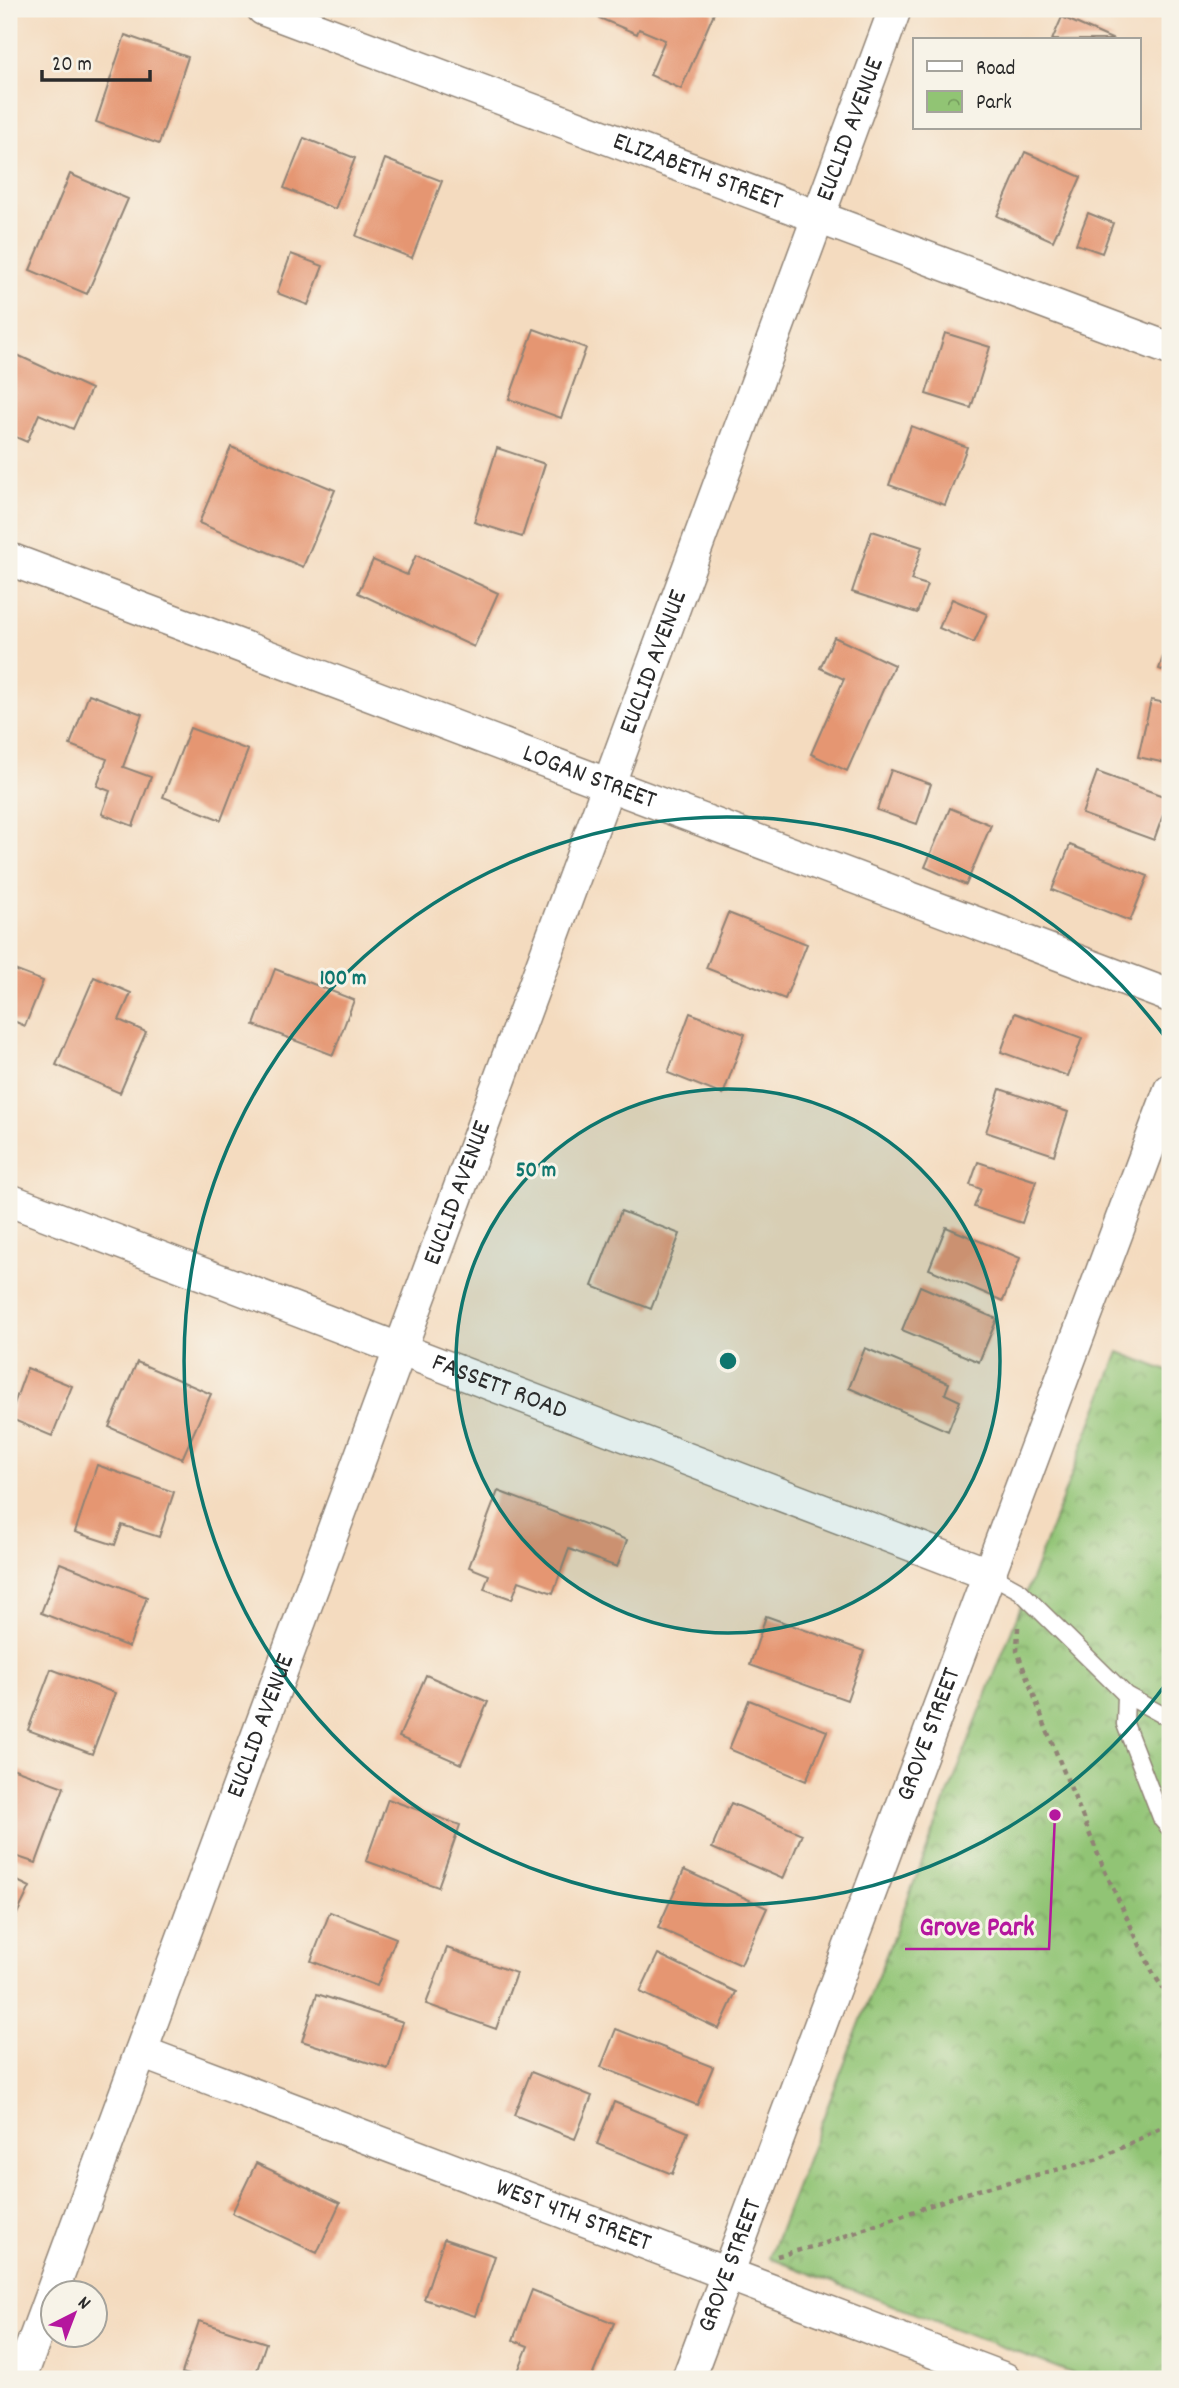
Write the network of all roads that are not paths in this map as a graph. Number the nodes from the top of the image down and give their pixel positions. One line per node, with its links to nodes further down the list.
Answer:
1 (263, 9): 3 (street, ELIZABETH STREET)
2 (895, 9): 3 (street, EUCLID AVENUE)
3 (818, 217): 4 (street, ELIZABETH STREET); 6 (street, EUCLID AVENUE)
4 (1170, 349)
5 (9, 559): 6 (street, LOGAN STREET)
6 (609, 784): 7 (street, LOGAN STREET); 10 (street, EUCLID AVENUE)
7 (1170, 996)
8 (1170, 1090): 11 (street, GROVE STREET)
9 (9, 1200): 10 (street, FASSETT ROAD)
10 (399, 1349): 11 (street, FASSETT ROAD); 15 (street, EUCLID AVENUE)
11 (991, 1575): 12 (lane); 16 (street, GROVE STREET)
12 (1126, 1695): 13 (lane); 14 (lane)
13 (1170, 1719)
14 (1170, 1829)
15 (141, 2052): 16 (street, WEST 4TH STREET); 17 (street, EUCLID AVENUE)
16 (727, 2274): 18 (street, GROVE STREET); 19 (street, WEST 4TH STREET)
17 (20, 2379)
18 (688, 2379)
19 (1005, 2379)

